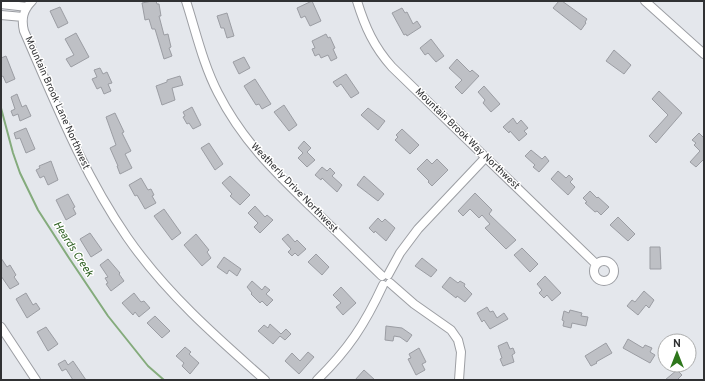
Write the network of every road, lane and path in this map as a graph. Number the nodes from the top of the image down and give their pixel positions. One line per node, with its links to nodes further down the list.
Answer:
1 (186, 1): 11 (street, Weatherly Drive Northwest)
2 (358, 1): 9 (street, Mountain Brook Way Northwest)
3 (645, 1): 8 (street)
4 (1, 4): 5 (street)
5 (29, 4): 7 (street, Mountain Brook Lane Northwest)
6 (1, 15): 7 (street)
7 (23, 17): 14 (street, Mountain Brook Lane Northwest)
8 (704, 54)
9 (486, 157): 10 (street, Mountain Brook Way Northwest); 11 (street)
10 (596, 264)
11 (386, 280): 15 (street); 16 (street, Weatherly Drive Northwest)
12 (1, 326): 13 (street)
13 (36, 380)
14 (265, 380)
15 (317, 380)
16 (459, 380)

